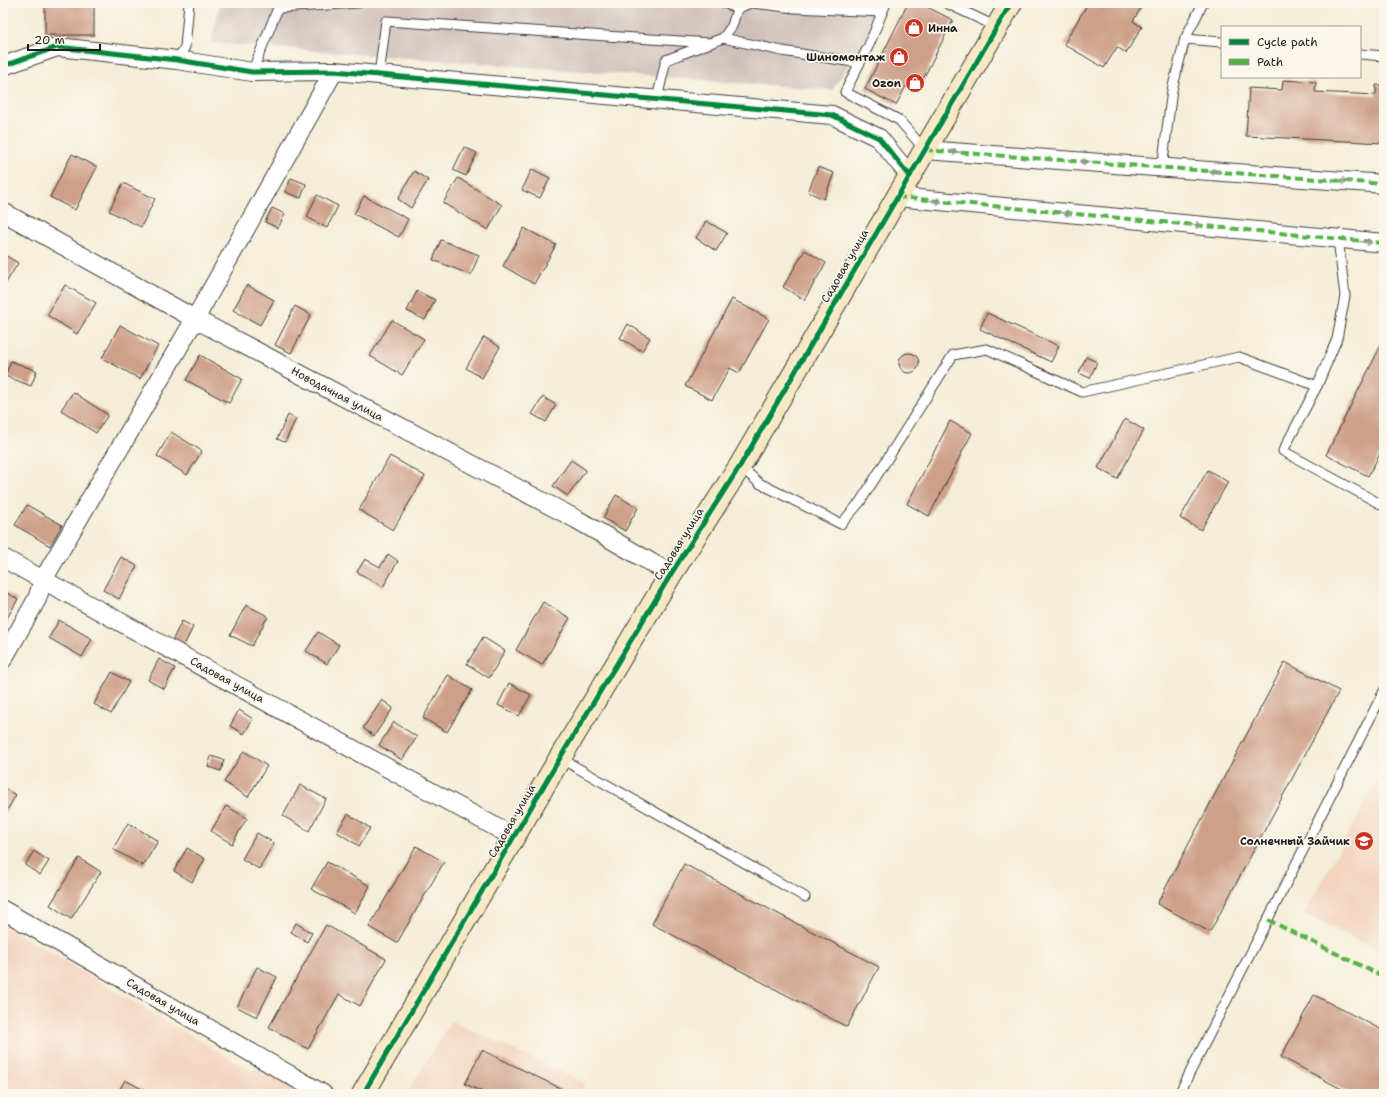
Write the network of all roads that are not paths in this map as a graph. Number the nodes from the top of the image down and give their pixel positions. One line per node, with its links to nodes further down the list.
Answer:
1 (188, 3): 19 (lane)
2 (358, 3): 9 (lane)
3 (725, 3): 11 (lane)
4 (750, 3): 11 (lane)
5 (753, 3): 10 (lane)
6 (946, 3): 12 (lane)
7 (1011, 3): 12 (street, Садовая улица)
8 (1203, 3): 14 (lane)
9 (278, 6): 23 (lane)
10 (884, 7): 20 (lane)
11 (737, 9): 13 (lane)
12 (997, 27): 26 (street, Садовая улица)
13 (723, 38): 16 (lane); 20 (lane)
14 (1185, 39): 15 (lane); 27 (lane)
15 (1221, 42)
16 (710, 43): 24 (lane); 25 (lane)
17 (1361, 54): 18 (lane)
18 (1384, 56)
19 (178, 60): 21 (street); 23 (street)
20 (860, 63): 26 (lane)
21 (3, 66)
22 (334, 71): 23 (street); 24 (street); 34 (street)
23 (252, 72)
24 (379, 75): 25 (street)
25 (657, 99): 28 (street)
26 (925, 150): 27 (street, one-way to 26); 28 (street, Садовая улица)
27 (1162, 168): 29 (street, one-way to 27)
28 (910, 176): 30 (street, Садовая улица)
29 (1384, 184)
30 (897, 197): 32 (street, one-way to 32); 36 (street, Садовая улица)
31 (3, 212): 34 (street, Новодачная улица)
32 (1338, 239): 33 (street, one-way to 33); 35 (lane)
33 (1384, 243)
34 (195, 319): 39 (street, Новодачная улица); 40 (street)
35 (1317, 386): 36 (lane); 37 (lane)
36 (740, 466): 39 (street, Садовая улица)
37 (1384, 506)
38 (3, 558): 40 (street, Садовая улица)
39 (671, 574): 43 (street, Садовая улица)
40 (43, 580): 41 (street); 44 (street, Садовая улица)
41 (3, 660)
42 (1384, 691): 49 (lane)
43 (560, 758): 44 (street, Садовая улица); 45 (lane)
44 (514, 837): 48 (street, Садовая улица)
45 (804, 897)
46 (3, 910): 47 (street, Садовая улица)
47 (323, 1094)
48 (363, 1094)
49 (1179, 1094)

